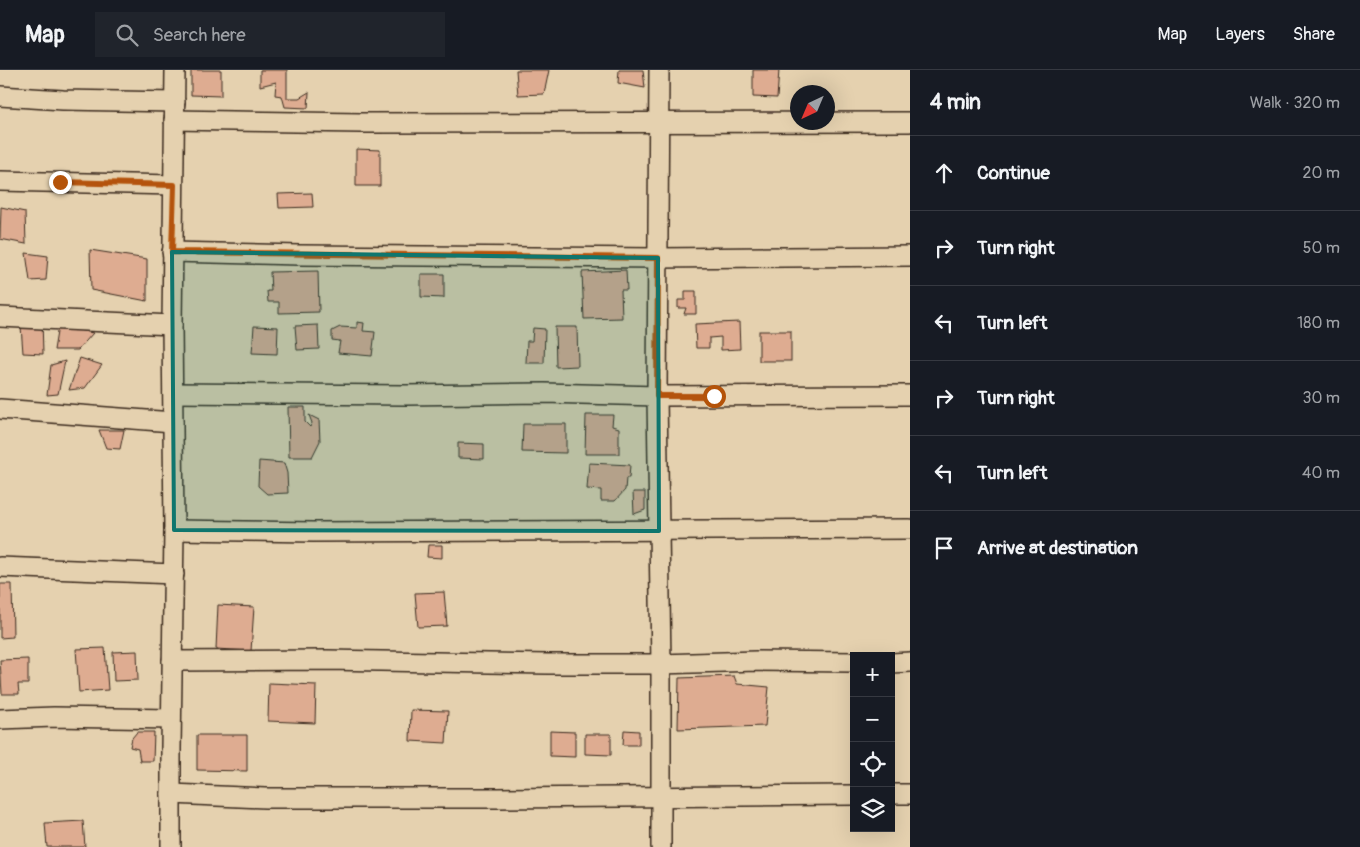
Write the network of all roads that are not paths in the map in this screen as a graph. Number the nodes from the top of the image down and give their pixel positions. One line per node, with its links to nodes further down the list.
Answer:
1 (175, 70): 4 (street)
2 (659, 70): 5 (street)
3 (0, 96): 4 (street)
4 (174, 111): 5 (street); 8 (street)
5 (659, 122): 6 (street); 11 (street)
6 (910, 122)
7 (0, 181): 8 (street)
8 (174, 185): 9 (street)
9 (172, 252): 11 (street); 13 (street)
10 (910, 256): 11 (street)
11 (658, 258): 16 (street)
12 (0, 316): 13 (street)
13 (172, 325): 14 (street)
14 (173, 393): 16 (street); 18 (street)
15 (910, 395): 16 (street)
16 (657, 396): 21 (street)
17 (0, 409): 18 (street)
18 (173, 422): 20 (street)
19 (910, 529): 21 (street)
20 (174, 530): 21 (street); 23 (street)
21 (659, 531): 28 (street)
22 (0, 567): 23 (street)
23 (174, 574): 24 (street)
24 (172, 661): 28 (street); 30 (street)
25 (850, 662): 28 (street)
26 (895, 662): 27 (street)
27 (910, 662)
28 (661, 664): 35 (street)
29 (0, 719): 30 (street)
30 (171, 719): 31 (street)
31 (171, 794): 35 (street); 36 (street)
32 (850, 794): 35 (street)
33 (895, 794): 34 (street)
34 (910, 794)
35 (661, 798): 37 (street)
36 (171, 847)
37 (661, 847)

